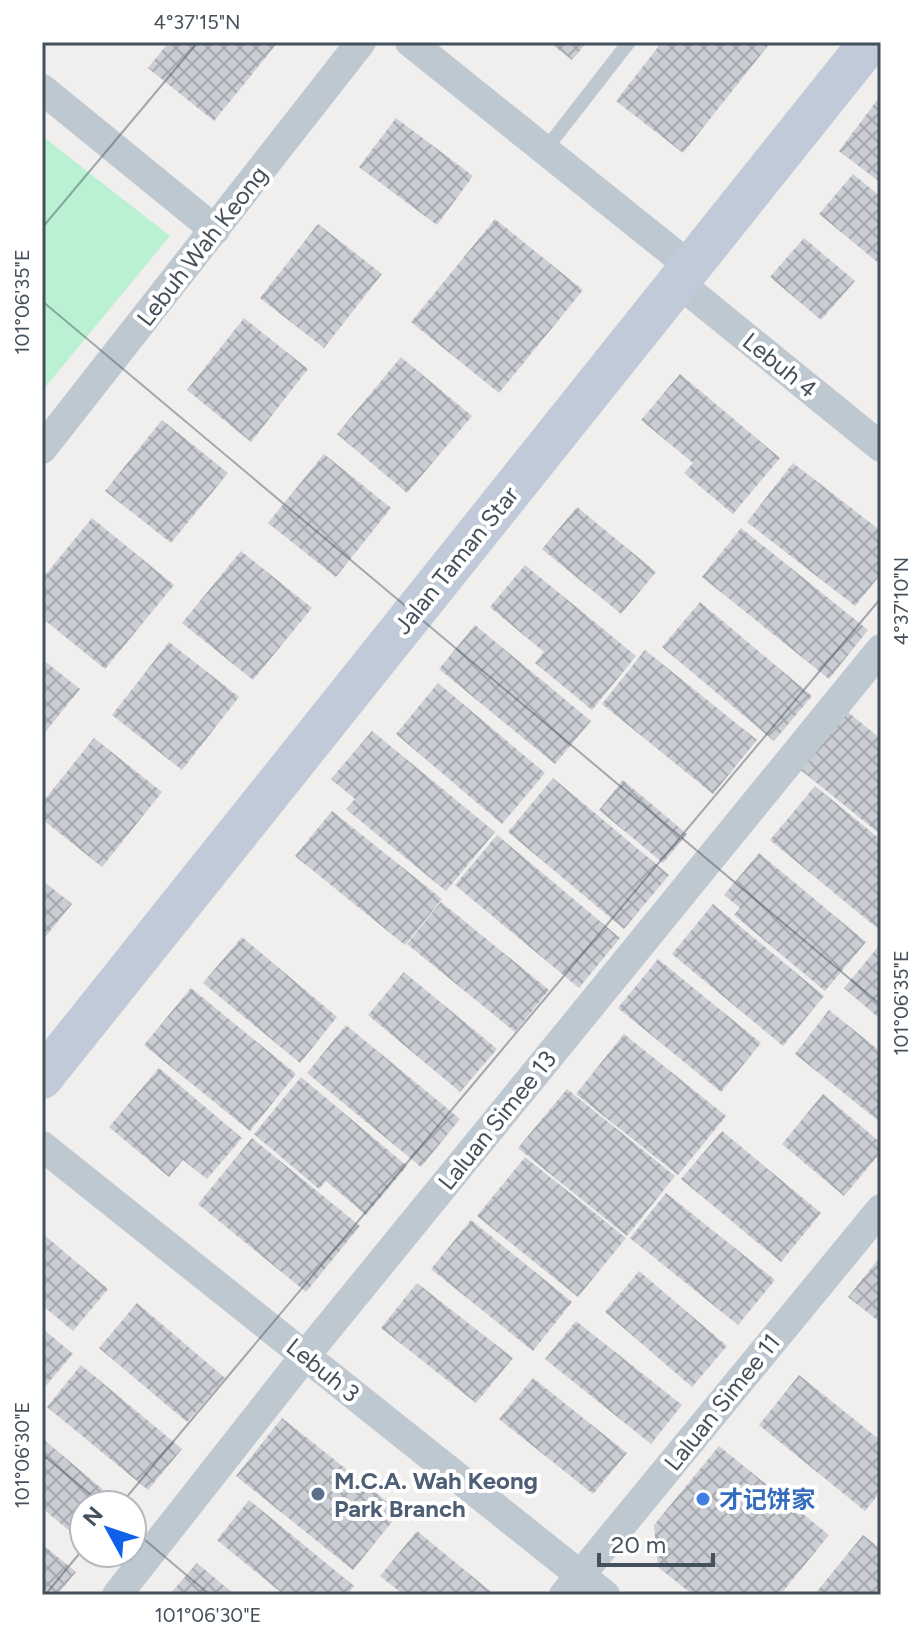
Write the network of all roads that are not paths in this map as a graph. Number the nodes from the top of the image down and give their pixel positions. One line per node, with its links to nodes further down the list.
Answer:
1 (361, 42): 7 (street, Lebuh Wah Keong)
2 (410, 42): 6 (street, Lebuh 4)
3 (629, 42): 6 (lane)
4 (870, 42): 8 (street, Jalan Taman Star)
5 (42, 89): 7 (street)
6 (545, 150): 8 (street, Lebuh 4)
7 (215, 230): 10 (street, Lebuh Wah Keong)
8 (685, 276): 9 (street, Lebuh 4); 12 (street, Jalan Taman Star)
9 (881, 447)
10 (42, 449)
11 (881, 649): 15 (street, Laluan Simee 13)
12 (42, 1078)
13 (42, 1146): 15 (street, Lebuh 3)
14 (881, 1209): 16 (street, Laluan Simee 11)
15 (305, 1356): 16 (street, Lebuh 3); 17 (street, Laluan Simee 13)
16 (572, 1585): 18 (street, Lebuh 3)
17 (117, 1595)
18 (605, 1595)

